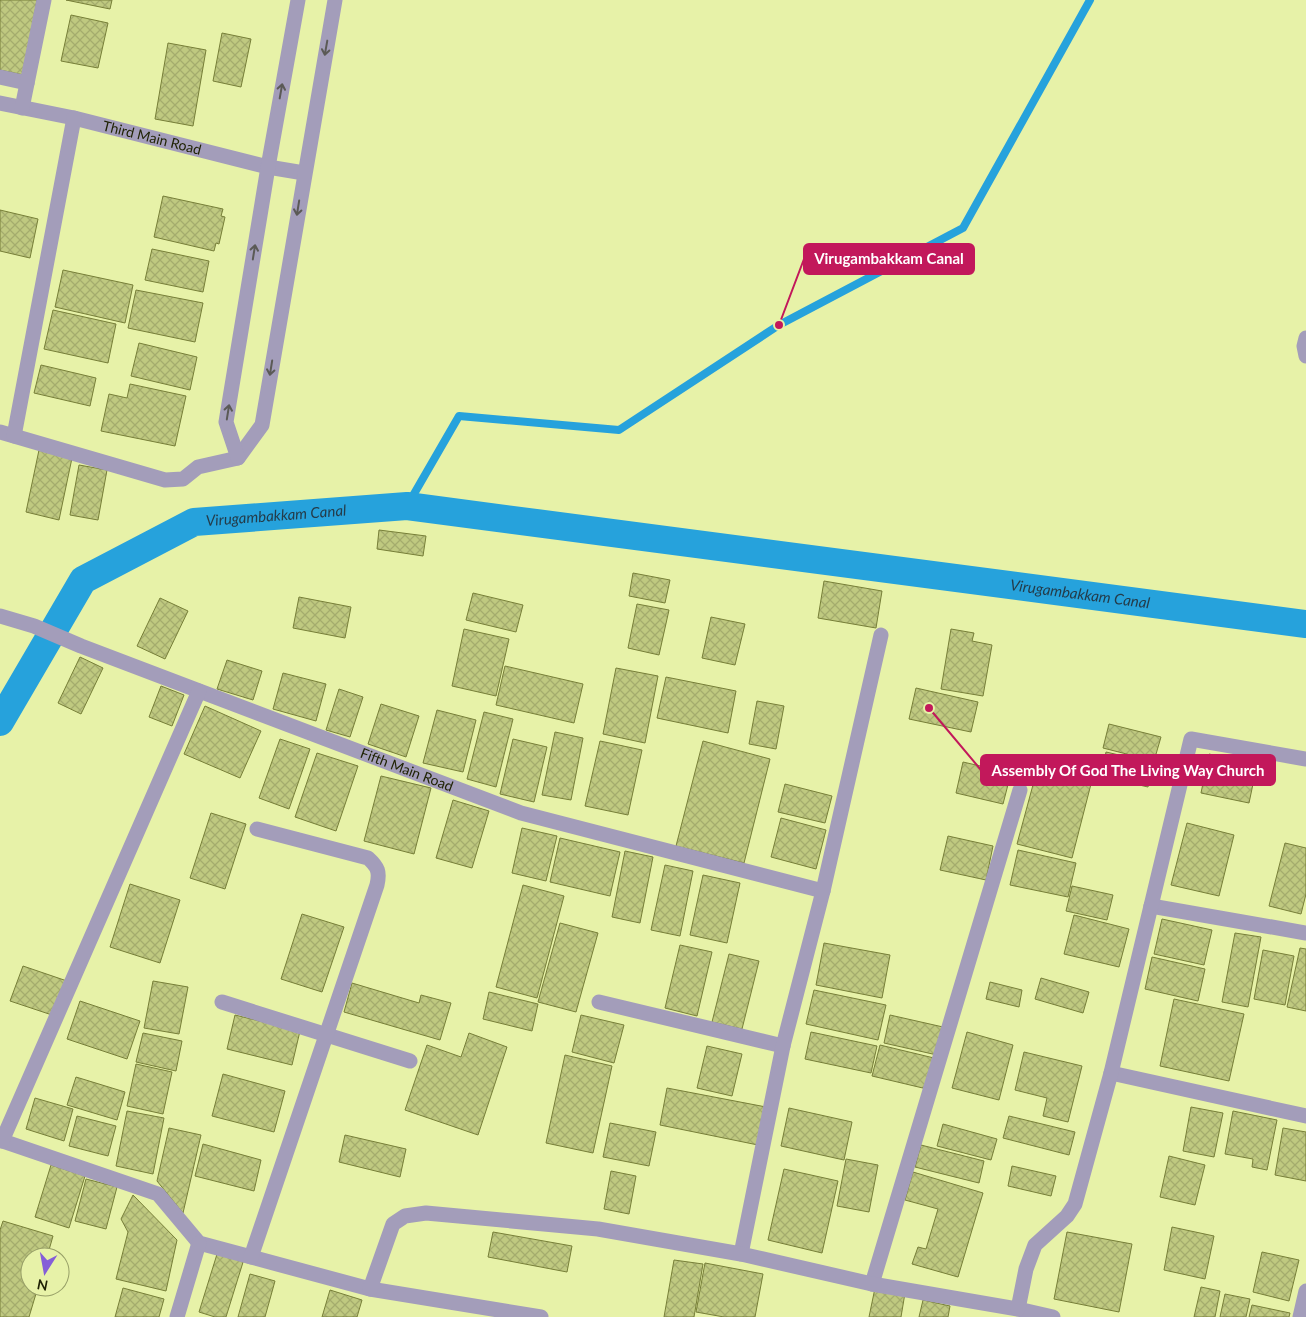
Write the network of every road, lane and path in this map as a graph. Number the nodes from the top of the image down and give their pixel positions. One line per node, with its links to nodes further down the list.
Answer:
1 (44, 0): 5 (street)
2 (298, 0): 9 (street, one-way to 2)
3 (335, 0): 10 (street, one-way to 10)
4 (0, 77): 5 (street)
5 (27, 83): 7 (street)
6 (0, 104): 7 (street, Third Main Road)
7 (22, 108): 8 (street, Third Main Road)
8 (74, 118): 9 (street, Third Main Road); 13 (street)
9 (268, 167): 10 (street, Third Main Road); 14 (street, one-way to 9)
10 (304, 173): 14 (street, one-way to 14)
11 (1306, 338): 12 (street)
12 (1306, 356)
13 (7, 434): 14 (street)
14 (238, 458)
15 (0, 616): 17 (street, Fifth Main Road)
16 (881, 635): 21 (street)
17 (199, 691): 21 (street, Fifth Main Road); 31 (street)
18 (1306, 759): 22 (street)
19 (1020, 790): 35 (street)
20 (257, 829): 26 (street)
21 (823, 891): 27 (street)
22 (1151, 906): 23 (street); 29 (street)
23 (1306, 933)
24 (222, 1002): 26 (street)
25 (599, 1002): 27 (street)
26 (327, 1035): 28 (street); 34 (street)
27 (783, 1046): 33 (street)
28 (410, 1062)
29 (1111, 1073): 30 (street); 38 (street)
30 (1306, 1116)
31 (1, 1141): 32 (street)
32 (199, 1243): 34 (street); 39 (street)
33 (741, 1254): 35 (street); 36 (street)
34 (251, 1257): 36 (street)
35 (872, 1284): 38 (street)
36 (370, 1289): 40 (street)
37 (1306, 1291): 42 (street)
38 (1018, 1309): 41 (street)
39 (177, 1317)
40 (541, 1317)
41 (1053, 1317)
42 (1300, 1317)

